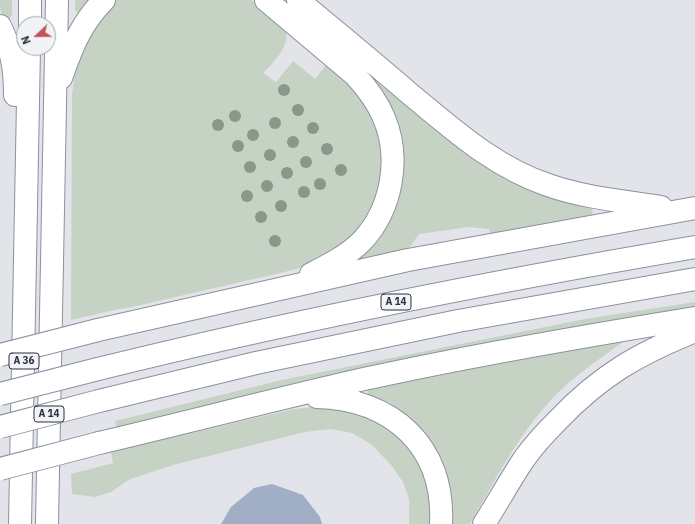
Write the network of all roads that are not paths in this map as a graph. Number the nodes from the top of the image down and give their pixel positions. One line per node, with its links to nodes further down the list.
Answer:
1 (30, 0): 6 (highway)
2 (57, 0): 9 (highway, A 36)
3 (104, 0): 9 (highway)
4 (266, 0): 14 (highway)
5 (298, 0): 11 (highway)
6 (30, 16)
7 (0, 26): 10 (highway)
8 (29, 56): 10 (highway, A 36)
9 (55, 96): 23 (highway, A 36)
10 (27, 187): 22 (highway, A 36)
11 (689, 209): 14 (highway)
12 (695, 247): 18 (highway, A 14, bridge)
13 (695, 279): 20 (highway, A 14, bridge)
14 (283, 288): 17 (highway, bridge)
15 (695, 318): 19 (highway)
16 (695, 331): 25 (highway)
17 (0, 355)
18 (0, 394)
19 (294, 397): 21 (highway, bridge); 24 (highway)
20 (0, 426)
21 (0, 469)
22 (20, 524)
23 (47, 524)
24 (441, 524)
25 (484, 524)

